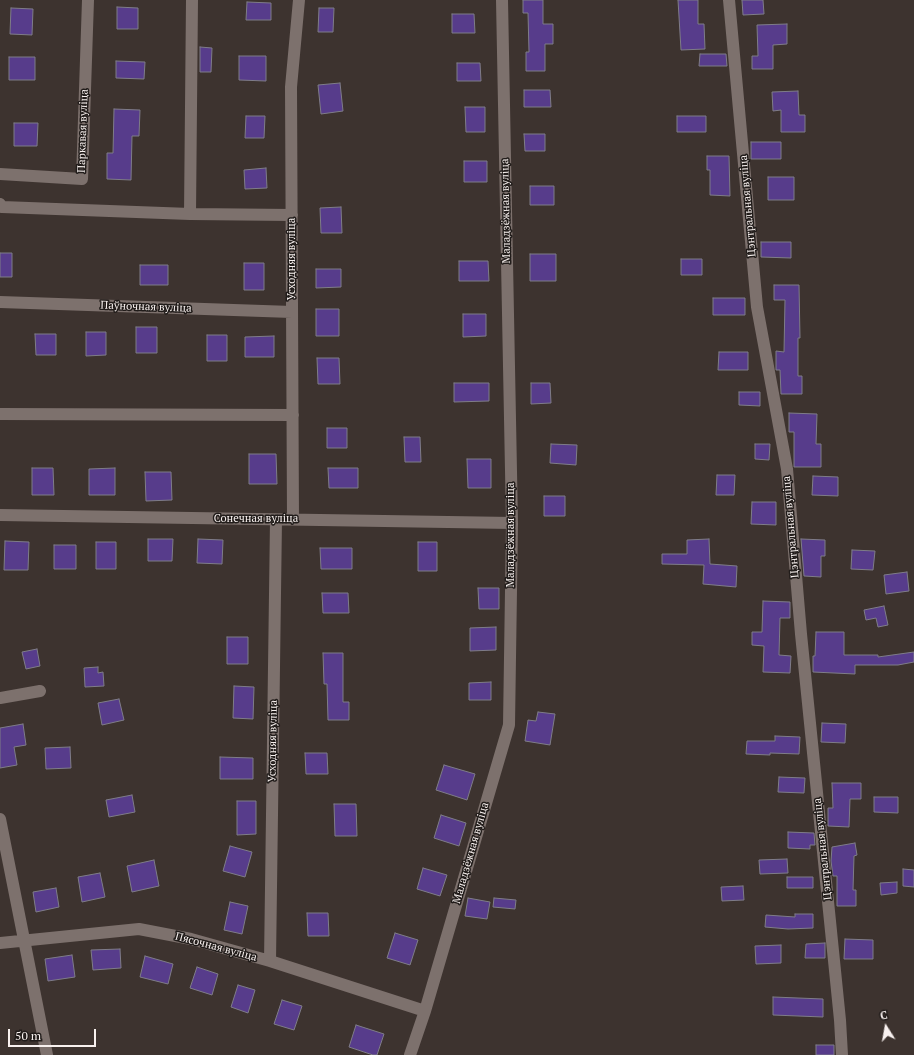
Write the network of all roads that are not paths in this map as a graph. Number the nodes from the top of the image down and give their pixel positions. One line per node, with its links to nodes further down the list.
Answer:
1 (88, 0): 6 (street, Паркавая вуліца)
2 (192, 0): 8 (street)
3 (299, 0): 9 (street, Усходняя вуліца)
4 (502, 0): 17 (street, Маладзёжная вуліца)
5 (729, 0): 27 (street, Цэнтральная вуліца)
6 (0, 174)
7 (0, 204): 8 (street)
8 (190, 214): 9 (street)
9 (292, 216): 11 (street, Усходняя вуліца)
10 (0, 302): 11 (street, Паўночная вуліца)
11 (292, 312): 13 (street, Усходняя вуліца)
12 (0, 414): 13 (street)
13 (293, 415): 15 (street, Усходняя вуліца)
14 (0, 515): 16 (street, Сонечная вуліца)
15 (293, 519): 16 (street, Сонечная вуліца); 17 (street, Сонечная вуліца)
16 (276, 520): 23 (street, Усходняя вуліца)
17 (512, 523): 24 (street, Маладзёжная вуліца)
18 (40, 691): 19 (street)
19 (0, 698)
20 (0, 819): 21 (street)
21 (24, 940): 22 (street, Пясочная вуліца); 23 (street, Пясочная вуліца); 25 (street)
22 (0, 943)
23 (270, 961): 24 (street, Пясочная вуліца)
24 (425, 1011): 26 (street, Маладзёжная вуліца)
25 (47, 1055)
26 (410, 1055)
27 (842, 1055)

